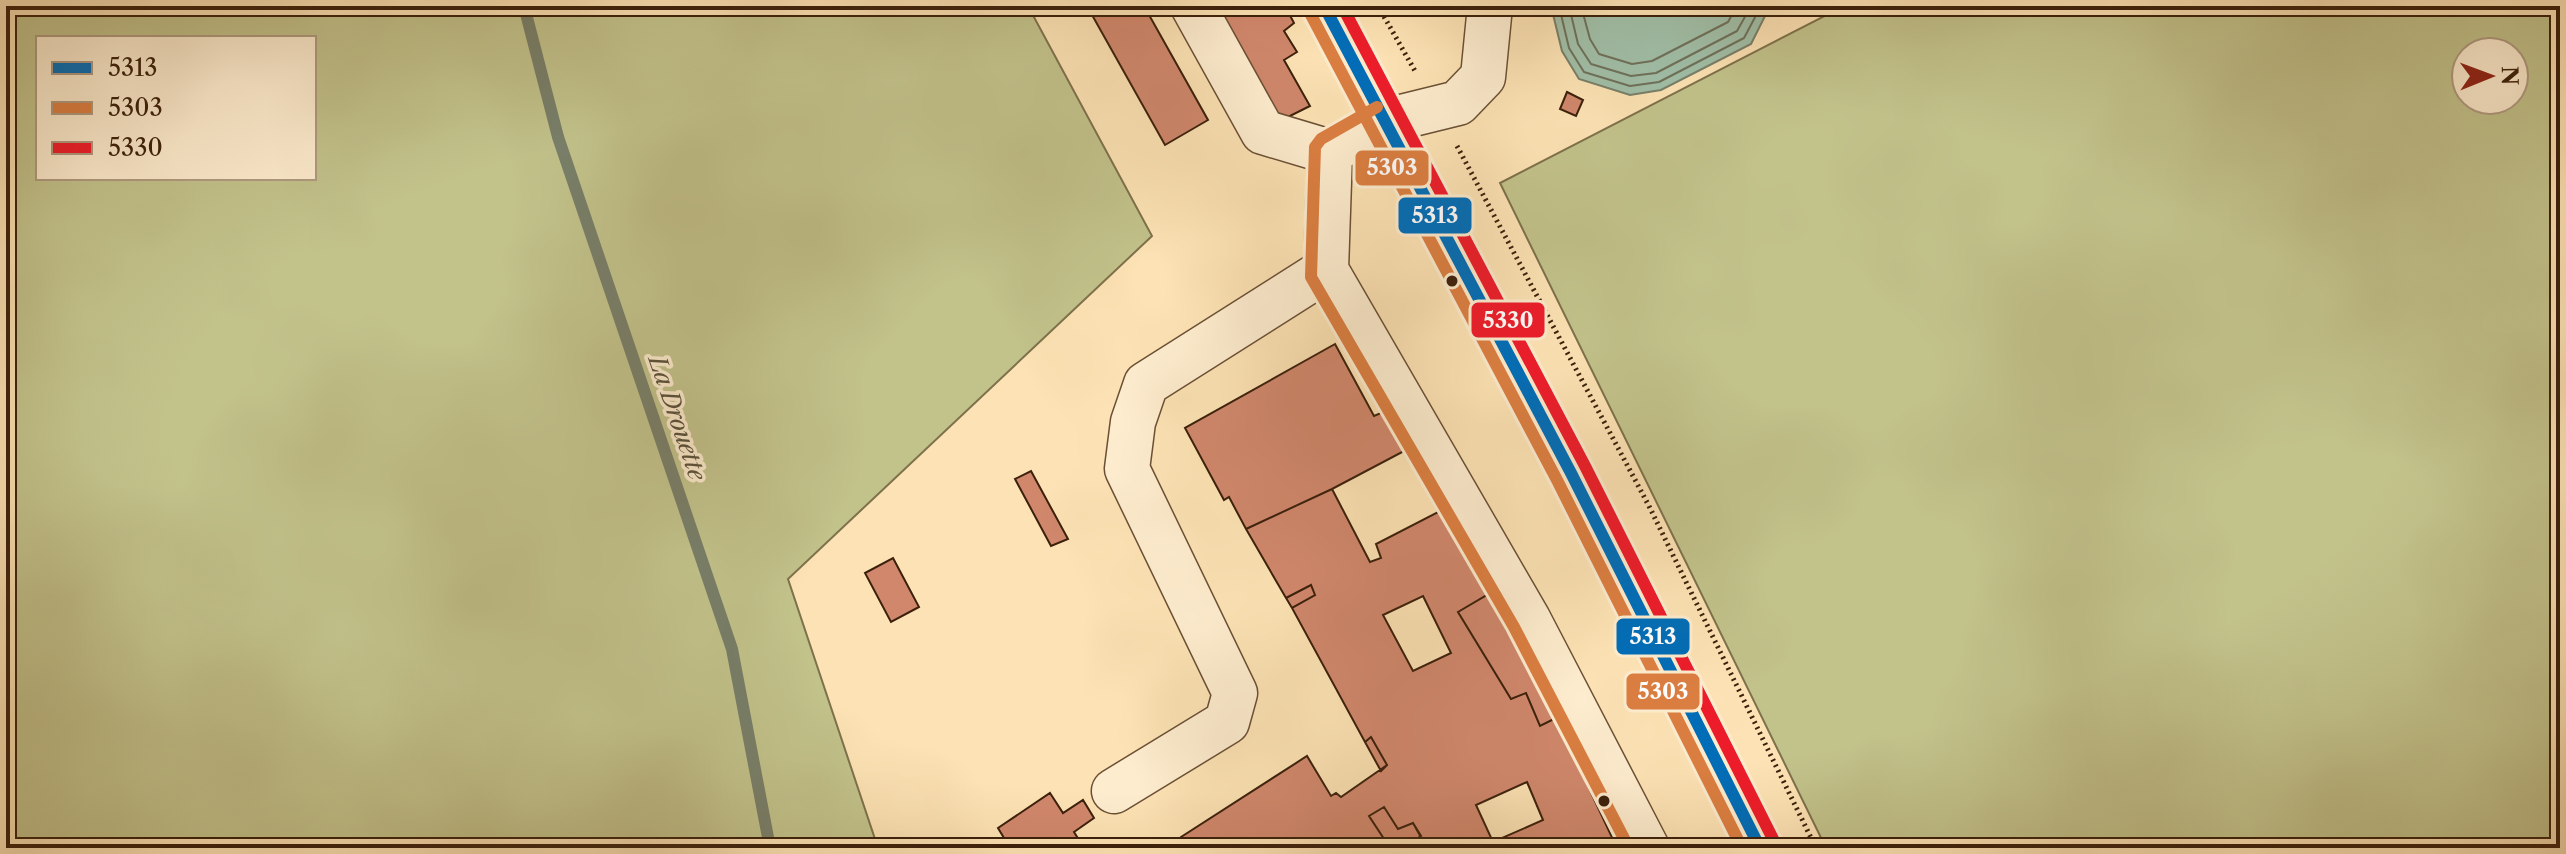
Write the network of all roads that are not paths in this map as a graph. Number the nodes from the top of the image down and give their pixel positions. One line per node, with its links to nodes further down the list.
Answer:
1 (1193, 6): 5 (street)
2 (1324, 6): 4 (main road)
3 (1490, 6): 4 (street)
4 (1385, 121): 5 (street); 9 (main road)
5 (1330, 152): 6 (street)
6 (1326, 270): 7 (street); 8 (street)
7 (1114, 791)
8 (1647, 848)
9 (1760, 848)

